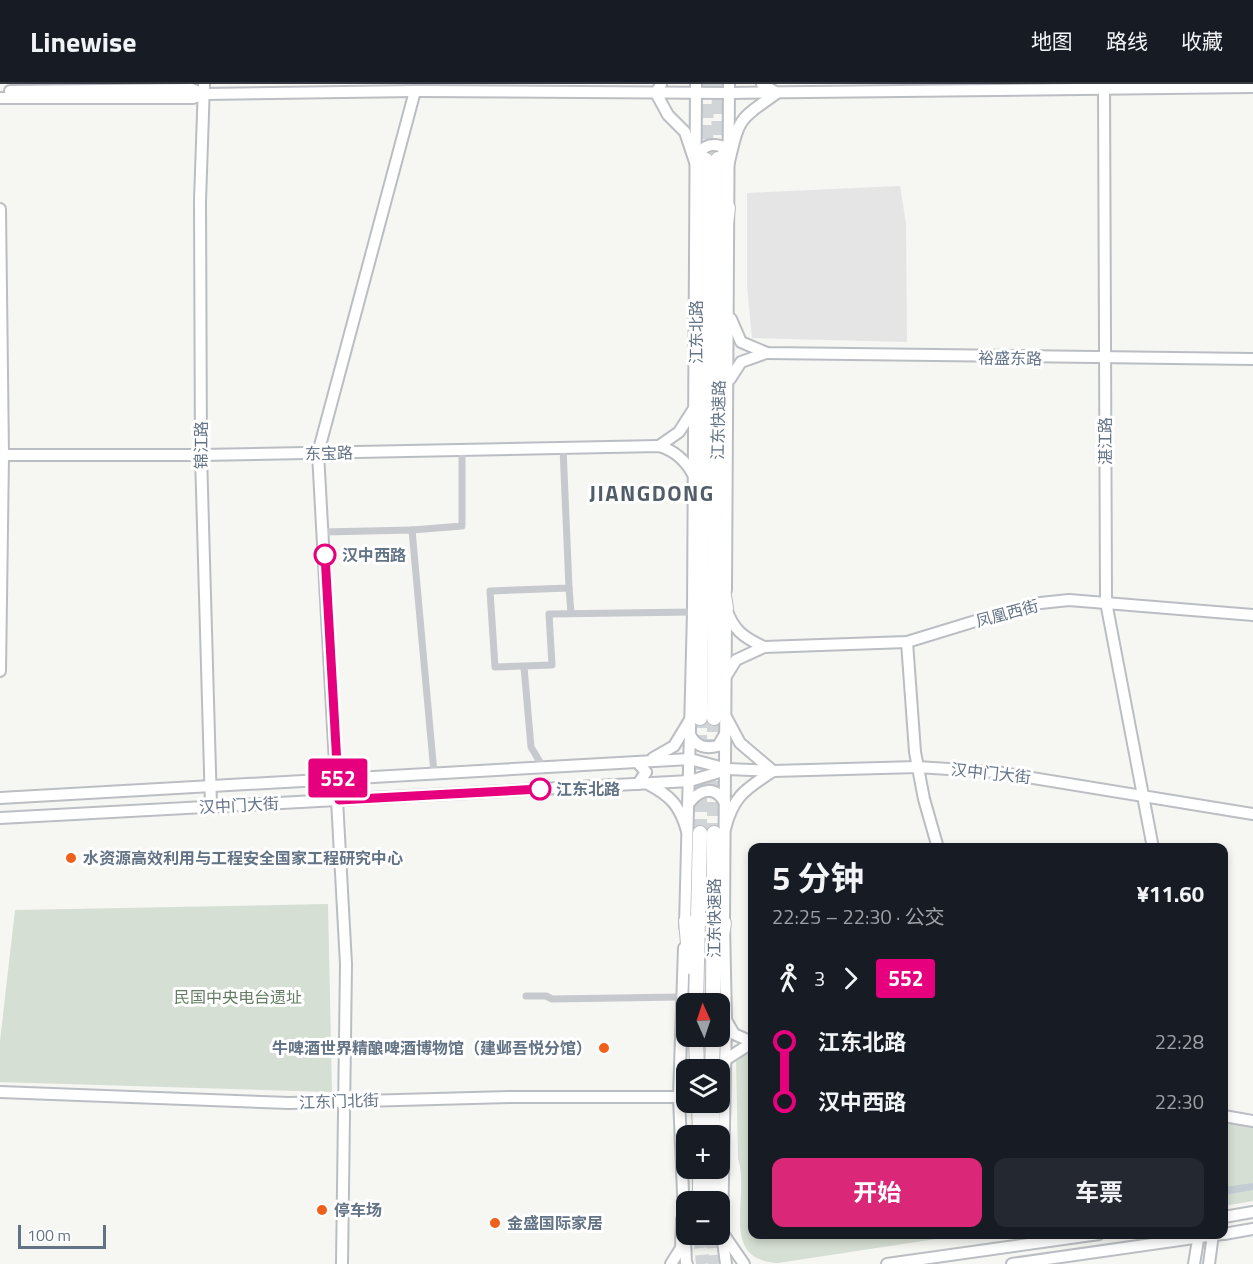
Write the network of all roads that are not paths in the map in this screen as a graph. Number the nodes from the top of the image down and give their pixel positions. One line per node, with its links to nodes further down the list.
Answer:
1 (762, 84): 10 (main road)
2 (1104, 86): 3 (main road); 10 (main road); 19 (main road, 湛江路)
3 (1253, 87)
4 (204, 89): 8 (main road); 9 (main road); 11 (main road); 28 (main road, 锦江路)
5 (659, 89): 6 (main road); 9 (main road); 12 (main road)
6 (696, 89): 7 (main road); 12 (main road, 江东北路)
7 (729, 89): 10 (main road); 12 (main road, 江东北路)
8 (0, 91)
9 (415, 91): 26 (main road)
10 (777, 93): 12 (main road)
11 (0, 98)
12 (712, 162): 13 (main road, 江东北路); 15 (main road, 江东北路); 16 (highway, 江东快速路)
13 (728, 208): 16 (highway); 17 (main road, 江东北路)
14 (0, 209): 27 (main road)
15 (696, 209): 16 (highway); 22 (main road, 江东北路)
16 (712, 281): 32 (highway, 江东快速路)
17 (728, 309): 18 (main road, 裕盛东路); 21 (main road, 江东北路)
18 (767, 353): 19 (main road, 裕盛东路); 21 (main road, 裕盛东路)
19 (1105, 359): 20 (main road, 裕盛东路); 34 (main road, 湛江路)
20 (1253, 359)
21 (728, 383): 35 (main road, 江东北路)
22 (696, 405): 23 (main road); 29 (main road, 江东北路)
23 (659, 446): 24 (main road, 东宝路); 29 (main road)
24 (563, 448): 25 (main road, 东宝路); 33 (street)
25 (462, 449): 26 (main road, 东宝路); 30 (street)
26 (318, 453): 28 (main road, 东宝路); 31 (main road)
27 (2, 455): 28 (main road, 东宝路); 42 (main road)
28 (201, 455): 57 (main road, 锦江路)
29 (694, 477): 36 (main road, 江东北路)
30 (412, 530): 31 (street); 53 (street)
31 (324, 532): 54 (main road)
32 (710, 544): 35 (highway); 36 (highway); 44 (highway, 江东快速路)
33 (569, 588): 37 (street); 41 (street)
34 (1106, 602): 38 (main road, 凤凰西街); 39 (main road, 凤凰西街); 58 (main road, 湛江路)
35 (726, 608): 40 (main road); 43 (main road, 江东北路)
36 (693, 612): 37 (street); 44 (main road, 江东北路)
37 (571, 613): 41 (street)
38 (1253, 615)
39 (907, 642): 40 (main road, 凤凰西街); 49 (main road)
40 (764, 647): 43 (main road)
41 (524, 667): 50 (street)
42 (0, 671)
43 (726, 676): 44 (main road, 江东北路)
44 (708, 717): 45 (main road, 江东北路); 46 (main road, 江东北路); 48 (main road); 52 (main road)
45 (725, 734): 46 (main road); 51 (main road, 江东北路)
46 (690, 735): 47 (main road, 江东北路)
47 (690, 759): 48 (main road, 汉中门大街); 51 (main road, 汉中门大街); 55 (main road, 江东北路)
48 (643, 761): 50 (main road, 汉中门大街); 56 (main road)
49 (917, 766): 52 (main road, 汉中门大街); 58 (main road, 汉中门大街); 67 (main road)
50 (543, 767): 53 (main road, 汉中门大街)
51 (727, 770): 52 (main road, 汉中门大街); 55 (main road, 汉中门大街); 62 (main road, 江东北路)
52 (773, 771): 66 (main road)
53 (434, 773): 54 (main road, 汉中门大街)
54 (338, 778): 57 (main road, 汉中门大街); 60 (main road)
55 (690, 781): 56 (main road, 汉中门大街); 61 (main road, 江东北路)
56 (643, 784): 60 (main road, 汉中门大街); 66 (main road)
57 (210, 786): 59 (main road, 汉中门大街); 63 (main road, 锦江路)
58 (1144, 795): 64 (main road, 汉中门大街); 68 (main road, 湛江路)
59 (0, 798)
60 (339, 800): 63 (main road, 汉中门大街); 89 (main road)
61 (690, 802): 62 (main road); 66 (main road, 江东北路)
62 (725, 803): 66 (main road, 江东北路)
63 (211, 807): 65 (main road, 汉中门大街)
64 (1253, 814)
65 (0, 818)
66 (706, 831): 69 (main road, 江东北路); 70 (main road, 江东北路); 73 (highway, 江东快速路); 74 (highway, 江东快速路)
67 (937, 843)
68 (1152, 843)
69 (686, 921): 71 (main road, 江东北路); 72 (highway)
70 (724, 923): 75 (highway); 76 (main road, 江东北路)
71 (680, 993)
72 (693, 993)
73 (695, 993)
74 (713, 993)
75 (714, 993)
76 (725, 993)
77 (526, 996): 78 (street)
78 (676, 997)
79 (730, 1027): 80 (main road)
80 (734, 1034): 81 (main road); 82 (main road)
81 (748, 1035)
82 (748, 1040)
83 (748, 1045): 85 (main road)
84 (748, 1049): 85 (main road)
85 (740, 1050): 86 (main road)
86 (726, 1059)
87 (0, 1092): 89 (main road, 江东门北街)
88 (676, 1097): 89 (main road, 江东门北街)
89 (344, 1101): 109 (main road)
90 (679, 1113): 94 (main road, 江东北路)
91 (724, 1113): 95 (main road, 江东北路)
92 (1228, 1117): 93 (main road)
93 (1253, 1121)
94 (681, 1191)
95 (723, 1191)
96 (1253, 1212): 97 (main road)
97 (1228, 1216)
98 (1253, 1229): 99 (main road)
99 (1228, 1233)
100 (1064, 1239): 113 (main road)
101 (1184, 1239): 114 (main road)
102 (1198, 1239): 115 (main road)
103 (1217, 1239): 116 (main road)
104 (730, 1244): 112 (main road)
105 (681, 1245): 110 (main road)
106 (684, 1245): 111 (main road, 江东北路)
107 (723, 1245): 108 (main road, 江东北路)
108 (725, 1262)
109 (342, 1264)
110 (671, 1264)
111 (686, 1264)
112 (744, 1264)
113 (887, 1264)
114 (1012, 1264)
115 (1194, 1264)
116 (1209, 1264)

